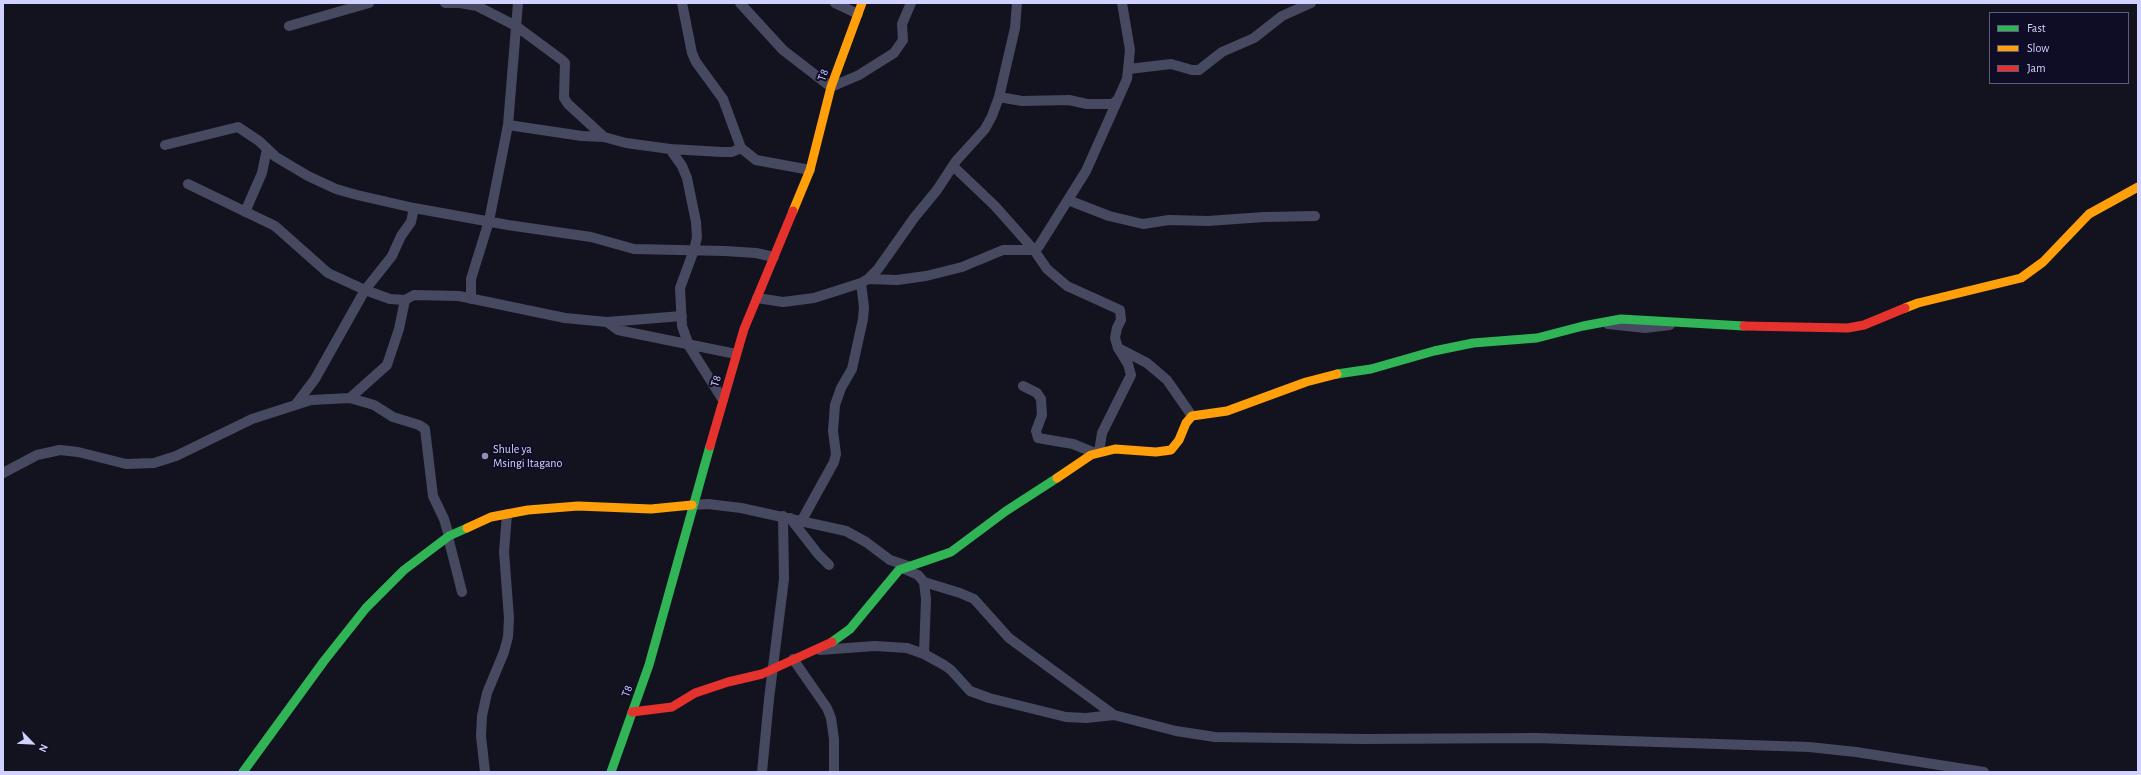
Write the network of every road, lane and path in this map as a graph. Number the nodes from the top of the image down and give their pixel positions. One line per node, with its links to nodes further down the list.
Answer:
1 (369, 3): 14 (street)
2 (445, 3): 3 (street)
3 (459, 3): 15 (street)
4 (518, 3): 15 (street)
5 (682, 3): 24 (street)
6 (740, 3): 17 (street)
7 (835, 3): 13 (street)
8 (862, 3): 13 (street, T8)
9 (910, 3): 17 (street)
10 (1017, 3): 18 (street)
11 (1122, 3): 16 (street)
12 (1311, 3): 16 (street)
13 (858, 14): 17 (street, T8)
14 (289, 26)
15 (516, 26): 20 (street); 21 (street)
16 (1129, 69): 19 (street)
17 (831, 87): 27 (street, T8)
18 (999, 98): 19 (street); 26 (street)
19 (1118, 98): 30 (street)
20 (508, 125): 21 (street); 34 (street)
21 (604, 137): 25 (street)
22 (165, 145): 23 (street)
23 (266, 148): 31 (street); 32 (street)
24 (741, 148): 25 (street); 27 (street)
25 (670, 149): 35 (street)
26 (952, 166): 36 (street); 38 (street)
27 (810, 170): 37 (street, T8)
28 (188, 184): 32 (street)
29 (2138, 187): 46 (street)
30 (1068, 200): 33 (street); 36 (street)
31 (414, 208): 34 (street); 39 (street)
32 (245, 212): 39 (street)
33 (1315, 216)
34 (489, 221): 35 (street); 41 (street)
35 (694, 250): 37 (street); 43 (street)
36 (1034, 250): 38 (street); 48 (street)
37 (774, 258): 40 (street, T8)
38 (864, 281): 40 (street); 60 (street)
39 (365, 290): 42 (street); 53 (street)
40 (757, 298): 49 (street, T8)
41 (471, 299): 42 (street); 44 (street)
42 (405, 300): 51 (street)
43 (682, 316): 44 (street); 47 (street)
44 (607, 322): 47 (street)
45 (1603, 323): 46 (street); 54 (street)
46 (1678, 323)
47 (689, 346): 49 (street); 52 (street)
48 (1118, 348): 54 (street); 55 (street)
49 (736, 354): 52 (street, T8)
50 (1023, 386): 55 (street)
51 (350, 398): 53 (street); 61 (street)
52 (723, 400): 57 (street, T8)
53 (293, 407): 56 (street)
54 (1192, 416): 55 (street)
55 (1097, 453): 62 (street)
56 (3, 473)
57 (692, 505): 58 (street); 59 (street); 71 (street, T8)
58 (507, 514): 61 (street); 74 (street)
59 (787, 517): 60 (street); 63 (street); 70 (street)
60 (802, 520): 64 (street)
61 (448, 536): 66 (street); 73 (street)
62 (929, 560): 64 (street); 65 (street)
63 (829, 565)
64 (905, 567): 65 (street); 67 (street)
65 (921, 579): 68 (street); 72 (street)
66 (462, 592)
67 (814, 650): 68 (street); 69 (street)
68 (924, 654): 72 (street)
69 (793, 659): 70 (street); 77 (street)
70 (774, 667): 71 (street); 76 (street)
71 (632, 712): 75 (street, T8)
72 (1114, 714): 78 (street)
73 (243, 772)
74 (485, 772)
75 (611, 772)
76 (762, 772)
77 (834, 772)
78 (1984, 772)

